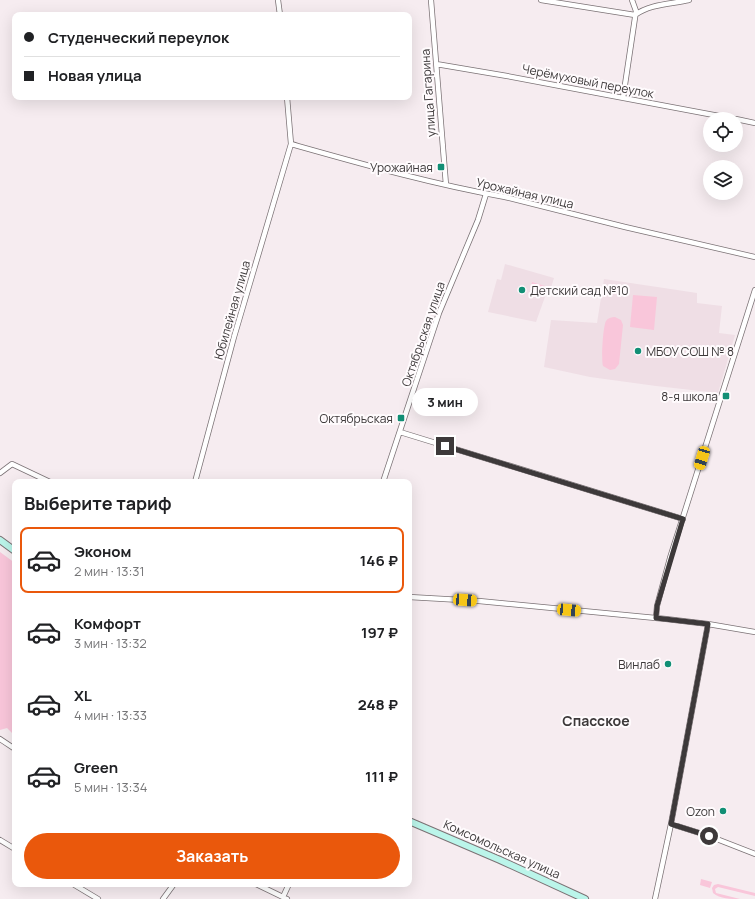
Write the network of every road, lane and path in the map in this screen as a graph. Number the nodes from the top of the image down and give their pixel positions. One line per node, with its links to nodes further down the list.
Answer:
1 (278, 0): 6 (street)
2 (431, 0): 8 (street, улица Гагарина)
3 (542, 0): 7 (street)
4 (632, 0): 7 (street)
5 (689, 0): 7 (street)
6 (280, 12)
7 (635, 15): 9 (street)
8 (436, 64): 9 (street, Черёмуховый переулок); 15 (street, улица Гагарина)
9 (623, 98): 11 (street, Черёмуховый переулок)
10 (287, 100): 14 (street)
11 (703, 113)
12 (743, 121): 13 (street, Черёмуховый переулок)
13 (755, 123)
14 (291, 144): 15 (street, Урожайная улица); 22 (street, Юбилейная улица)
15 (446, 185): 16 (street, Урожайная улица)
16 (486, 194): 17 (street, Урожайная улица); 19 (street, Октябрьская улица)
17 (755, 257)
18 (755, 290): 24 (street)
19 (400, 432): 23 (street, Октябрьская улица); 24 (street)
20 (0, 473): 21 (street)
21 (44, 479)
22 (196, 479)
23 (384, 479)
24 (683, 519): 28 (street)
25 (0, 540): 26 (street)
26 (12, 548)
27 (412, 597): 28 (street)
28 (656, 618): 29 (street)
29 (708, 624): 30 (street); 34 (street)
30 (755, 632)
31 (0, 739): 32 (street)
32 (12, 747)
33 (412, 822): 45 (street, Комсомольская улица)
34 (671, 824): 37 (street); 46 (street)
35 (0, 840): 36 (street)
36 (12, 847)
37 (755, 854)
38 (78, 887): 43 (street)
39 (172, 887): 44 (street)
40 (262, 887): 42 (street)
41 (288, 887): 42 (street)
42 (285, 898)
43 (98, 899)
44 (163, 899)
45 (585, 899)
46 (655, 899)

